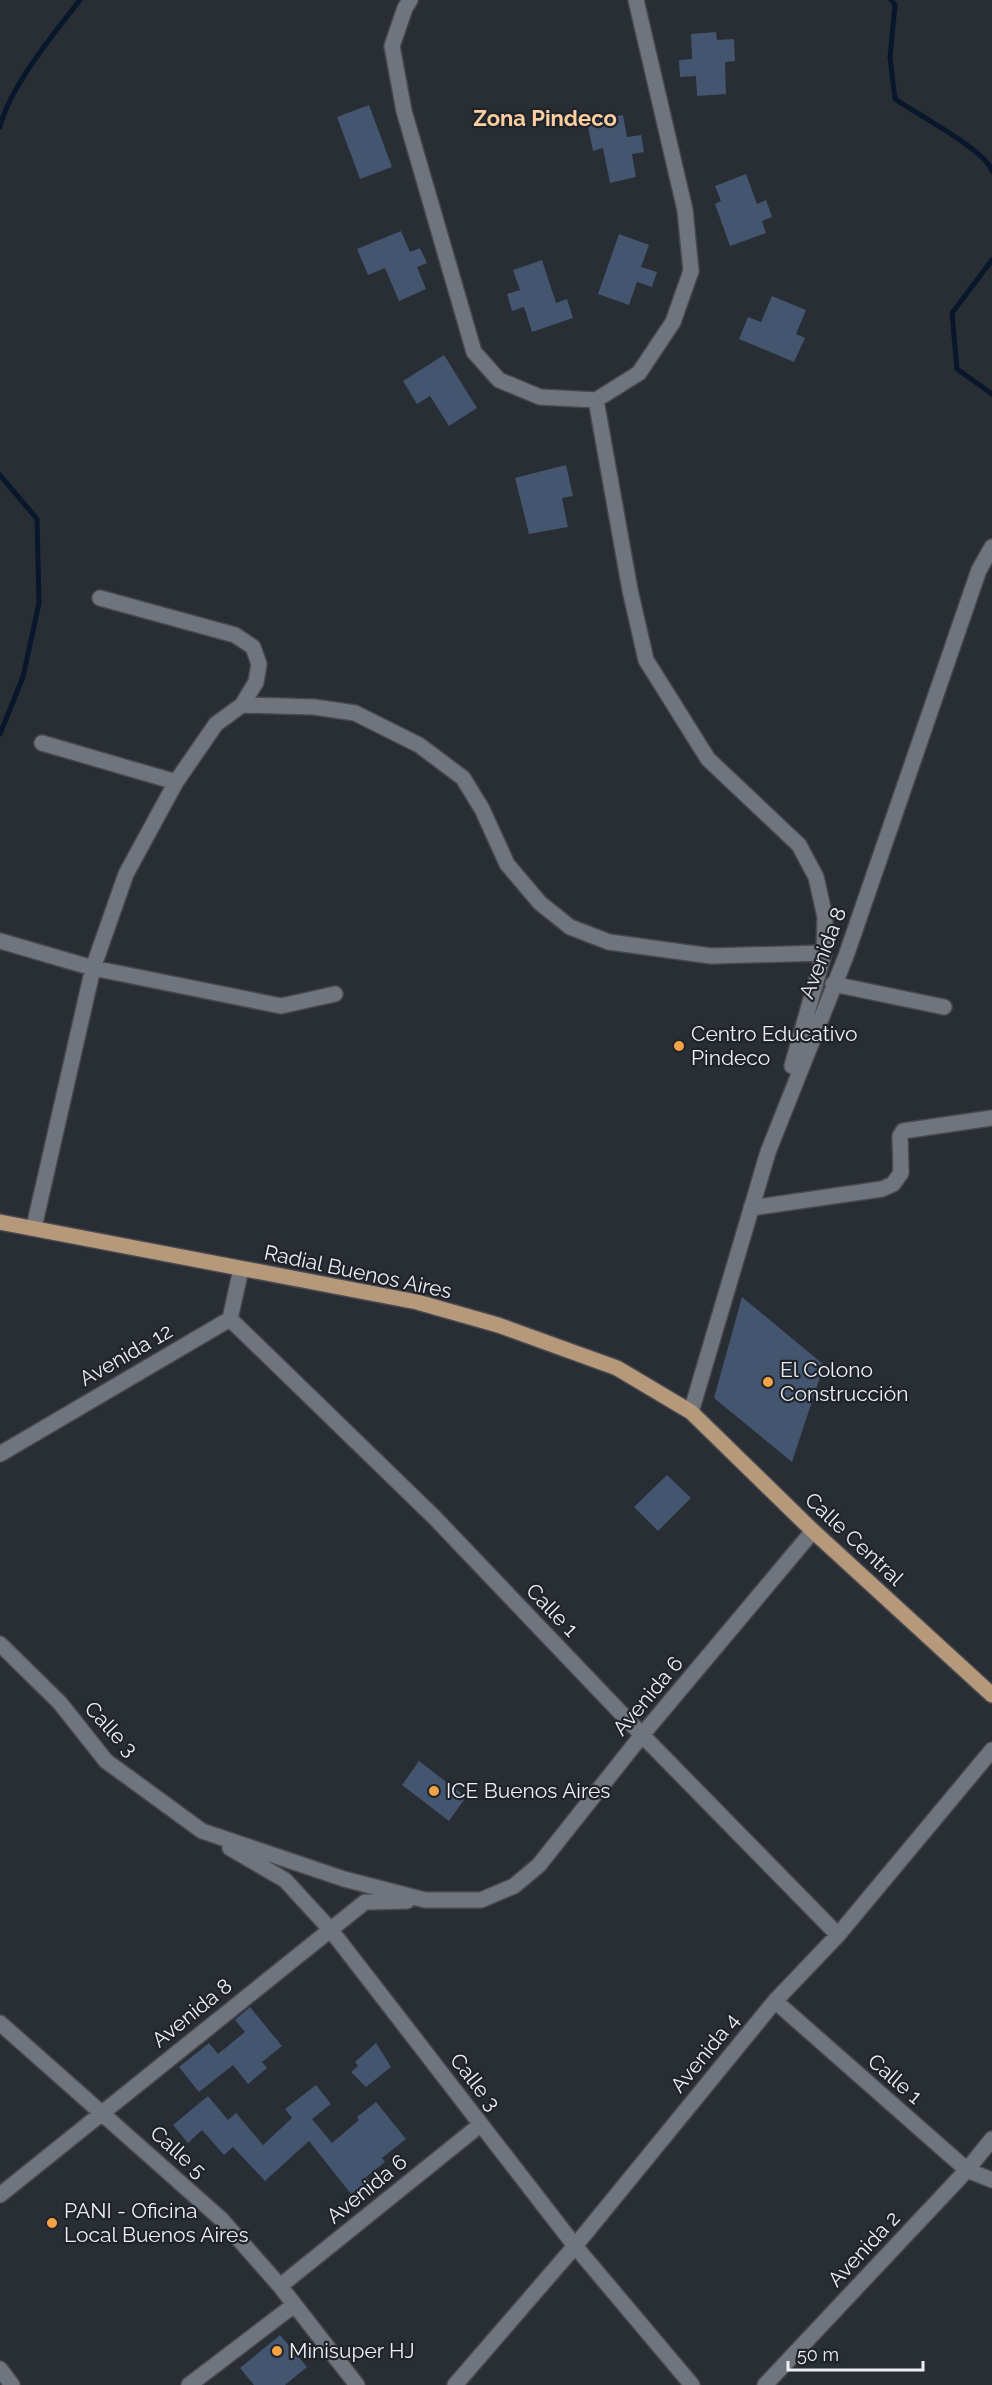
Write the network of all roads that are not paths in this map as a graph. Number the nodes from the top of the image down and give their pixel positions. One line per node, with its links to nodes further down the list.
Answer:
1 (410, 0): 3 (street)
2 (636, 0): 3 (street)
3 (596, 400): 10 (street)
4 (992, 547): 12 (street, Avenida 8)
5 (100, 598): 6 (street)
6 (242, 705): 8 (street); 10 (street)
7 (42, 743): 8 (street)
8 (176, 782): 11 (street)
9 (0, 941): 11 (street)
10 (824, 953): 16 (street)
11 (93, 968): 13 (street); 19 (street)
12 (833, 984): 14 (street); 16 (street, Avenida 8)
13 (334, 994)
14 (944, 1007)
15 (992, 1118): 17 (street)
16 (768, 1152): 17 (street, Avenida 8)
17 (751, 1209): 22 (street, Avenida 8)
18 (0, 1222): 19 (main road, Radial Buenos Aires)
19 (34, 1227): 20 (main road, Radial Buenos Aires)
20 (241, 1269): 21 (street); 22 (main road, Radial Buenos Aires)
21 (230, 1319): 23 (street, Avenida 12); 27 (street, Calle 1)
22 (691, 1412): 24 (main road, Calle Central)
23 (0, 1454)
24 (813, 1531): 26 (main road, Calle Central); 27 (street, Avenida 6)
25 (0, 1644): 29 (street, Calle 3)
26 (992, 1695)
27 (642, 1734): 30 (street, Avenida 6); 33 (street, Calle 1)
28 (992, 1750): 33 (street, Avenida 4)
29 (202, 1831): 31 (street, Calle 3); 32 (street, Calle 3)
30 (514, 1886): 31 (street, Calle 3)
31 (425, 1900): 32 (street, Avenida 8)
32 (330, 1929): 36 (street, Avenida 8); 37 (street, Calle 3)
33 (838, 1935): 34 (street, Avenida 4)
34 (775, 2001): 39 (street, Calle 1); 42 (street, Avenida 4)
35 (0, 2023): 36 (street, Calle 5)
36 (102, 2113): 41 (street, Avenida 8); 43 (street, Calle 5)
37 (480, 2125): 42 (street, Calle 3); 43 (street, Avenida 6)
38 (992, 2139): 39 (street, Avenida 2)
39 (967, 2170): 40 (street, Calle 1); 51 (street, Avenida 2)
40 (992, 2180)
41 (0, 2195)
42 (575, 2246): 49 (street, Avenida 4); 50 (street, Calle 3)
43 (280, 2286): 44 (street, Calle 5)
44 (294, 2306): 47 (street); 48 (street, Calle 5)
45 (0, 2369): 46 (street)
46 (12, 2385)
47 (189, 2385)
48 (357, 2385)
49 (455, 2385)
50 (692, 2385)
51 (765, 2385)

